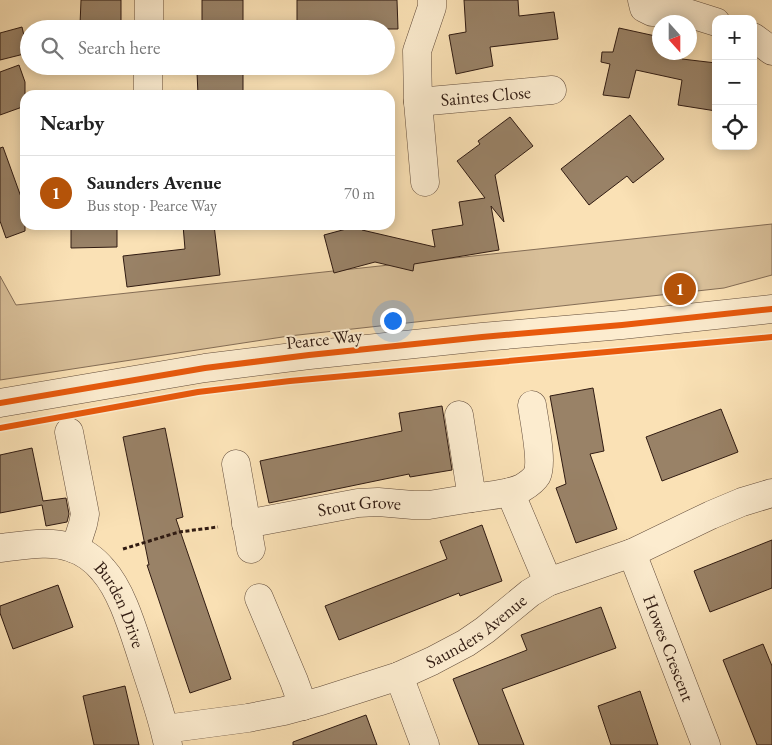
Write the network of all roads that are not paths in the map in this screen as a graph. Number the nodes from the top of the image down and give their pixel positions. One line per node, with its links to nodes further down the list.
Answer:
1 (149, 0): 4 (street)
2 (432, 0): 11 (street, Saintes Close)
3 (642, 0): 5 (street)
4 (149, 20)
5 (712, 21)
6 (757, 41): 7 (street)
7 (772, 51)
8 (148, 75): 9 (street)
9 (148, 90)
10 (552, 90): 11 (street, Saintes Close)
11 (418, 102): 12 (street, Saintes Close)
12 (425, 182)
13 (772, 309): 14 (street, Pearce Way)
14 (0, 403)
15 (532, 405): 19 (street, Stout Grove)
16 (459, 415): 21 (street)
17 (69, 432): 24 (street)
18 (236, 464): 21 (street, Stout Grove)
19 (510, 492): 21 (street, Stout Grove); 25 (street)
20 (772, 493): 23 (street, Saunders Avenue)
21 (472, 498)
22 (0, 548): 24 (street, Burden Drive)
23 (632, 553): 25 (street, Saunders Avenue); 31 (street, Howes Crescent)
24 (85, 555): 29 (street, Burden Drive)
25 (548, 582): 27 (street, Saunders Avenue)
26 (259, 598): 28 (street)
27 (399, 676): 28 (street, Saunders Avenue); 30 (street)
28 (302, 706): 29 (street, Saunders Avenue)
29 (167, 737)
30 (425, 745)
31 (706, 745)

